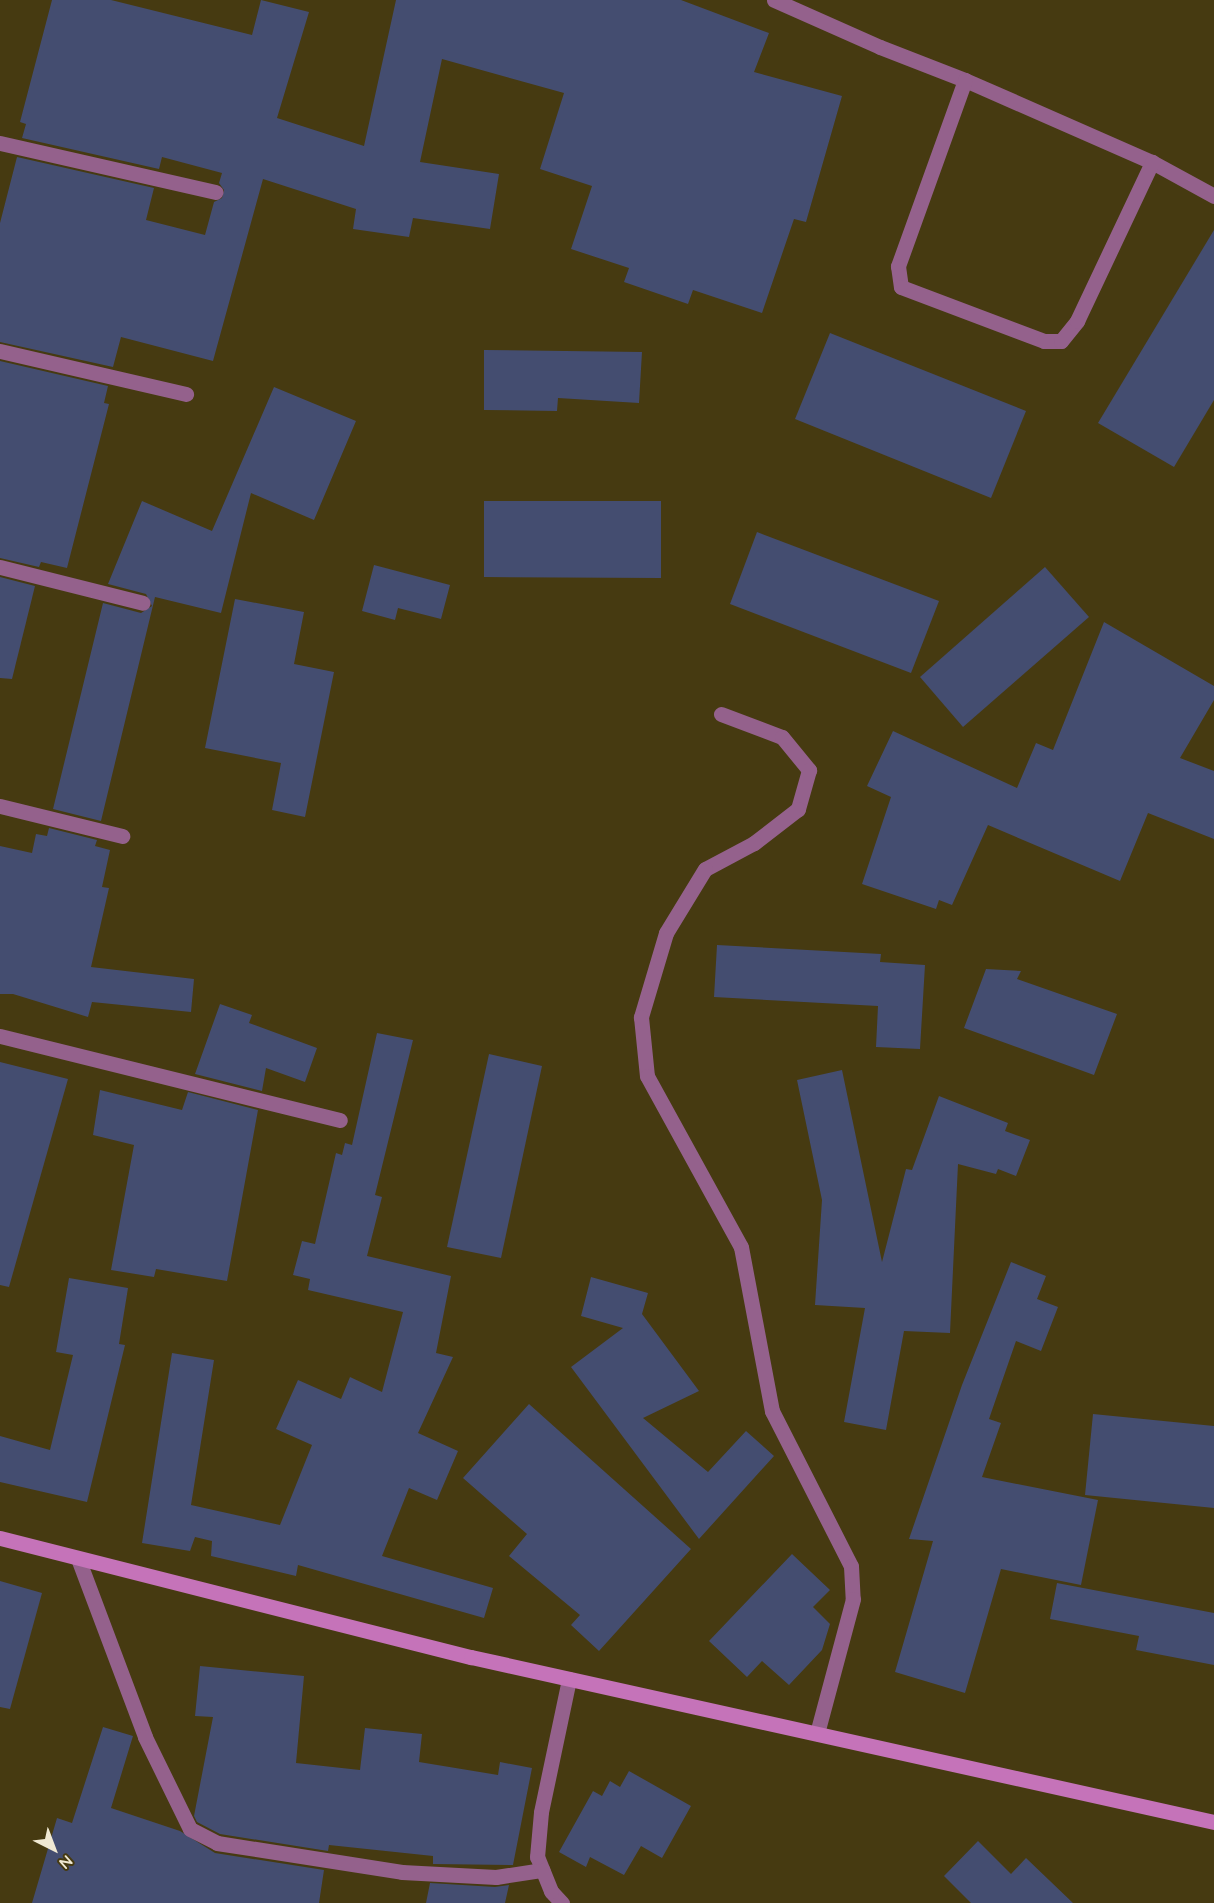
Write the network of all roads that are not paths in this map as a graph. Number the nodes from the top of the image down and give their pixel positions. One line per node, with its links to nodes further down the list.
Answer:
1 (774, 0): 2 (street)
2 (965, 80): 4 (street); 4 (street)
3 (0, 143): 5 (street)
4 (1152, 162): 6 (street)
5 (215, 192)
6 (1214, 196)
7 (0, 351): 8 (street)
8 (186, 394)
9 (0, 567): 10 (street)
10 (143, 603)
11 (721, 714): 19 (street)
12 (0, 806): 13 (street)
13 (122, 836)
14 (0, 1036): 15 (street)
15 (340, 1120)
16 (0, 1538): 17 (street)
17 (79, 1561): 18 (street); 21 (street)
18 (569, 1679): 19 (street); 21 (street)
19 (818, 1733): 20 (street)
20 (1214, 1822)
21 (542, 1870): 22 (street)
22 (562, 1903)

